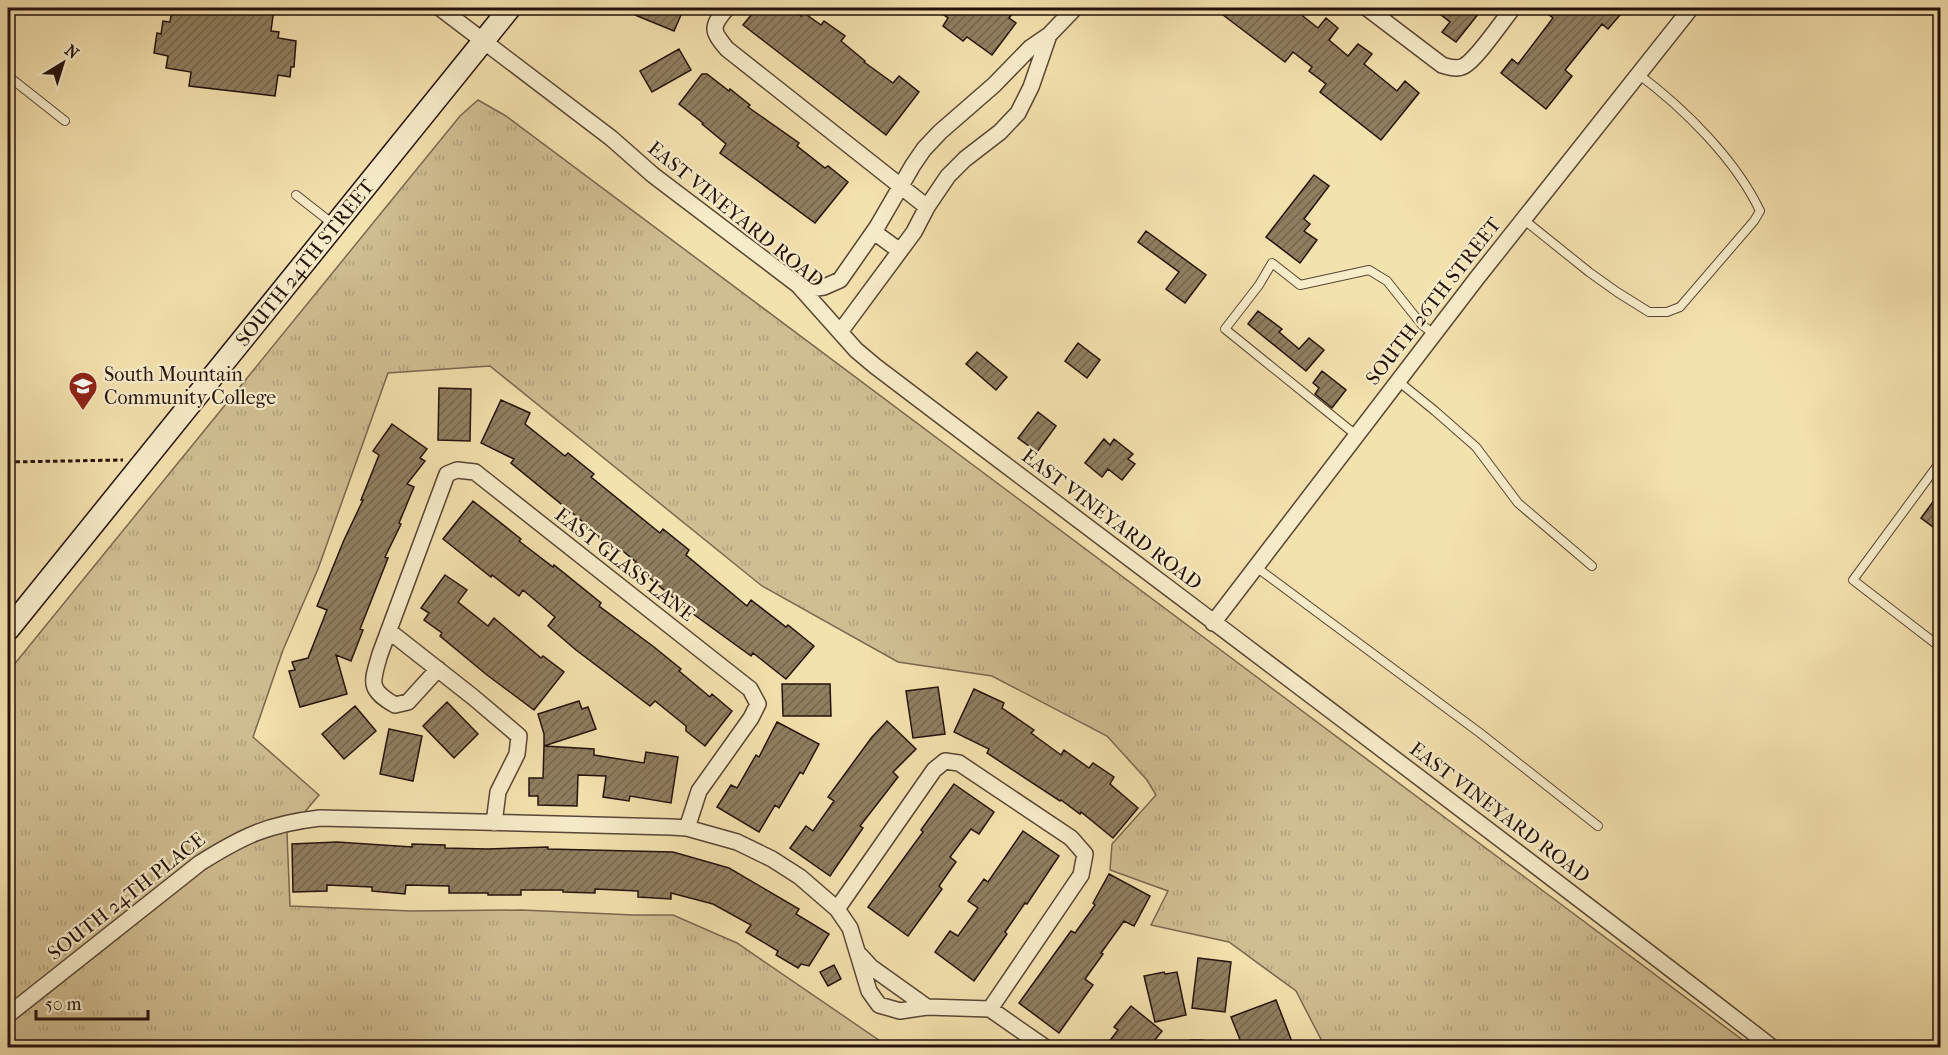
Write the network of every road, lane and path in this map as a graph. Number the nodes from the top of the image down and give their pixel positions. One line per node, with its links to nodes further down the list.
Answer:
1 (440, 8): 9 (street, EAST VINEYARD ROAD)
2 (510, 8): 9 (main road, SOUTH 24TH STREET)
3 (727, 8): 13 (street)
4 (1367, 8): 5 (street)
5 (1513, 8)
6 (1691, 8): 10 (street, SOUTH 26TH STREET)
7 (1067, 10): 8 (street)
8 (1049, 35): 13 (street); 15 (street)
9 (484, 41): 17 (main road, SOUTH 24TH STREET); 20 (street, EAST VINEYARD ROAD)
10 (1638, 74): 16 (street, SOUTH 26TH STREET); 16 (lane)
11 (8, 76): 12 (lane)
12 (65, 121)
13 (902, 187): 15 (street); 18 (street)
14 (296, 195): 17 (lane)
15 (927, 207): 19 (street)
16 (1523, 219): 22 (street, SOUTH 26TH STREET)
17 (334, 225): 25 (main road, SOUTH 24TH STREET)
18 (874, 232): 19 (street); 20 (street)
19 (900, 251): 21 (street)
20 (803, 290): 21 (street, EAST VINEYARD ROAD)
21 (840, 332): 30 (street, EAST VINEYARD ROAD)
22 (1434, 334): 23 (street, SOUTH 26TH STREET); 24 (lane)
23 (1398, 381): 24 (street, SOUTH 26TH STREET); 29 (lane)
24 (1356, 435): 28 (street, SOUTH 26TH STREET)
25 (145, 460): 26 (path); 31 (main road, SOUTH 24TH STREET)
26 (8, 462)
27 (1941, 462): 33 (lane)
28 (1256, 567): 30 (street, SOUTH 26TH STREET); 36 (lane)
29 (1593, 567)
30 (1213, 623): 46 (street, EAST VINEYARD ROAD)
31 (8, 630)
32 (389, 631): 34 (street); 34 (street); 37 (street, EAST GLASS LANE)
33 (1941, 647)
34 (438, 669): 35 (street)
35 (494, 823): 37 (street, SOUTH 24TH PLACE); 42 (street, SOUTH 24TH PLACE)
36 (1598, 826)
37 (687, 828): 38 (street, SOUTH 24TH PLACE)
38 (837, 909): 39 (street, SOUTH 24TH PLACE); 41 (street)
39 (860, 955): 40 (street); 40 (street, SOUTH 24TH PLACE)
40 (927, 1007): 41 (street, SOUTH 24TH PLACE)
41 (990, 1009): 43 (street)
42 (8, 1016)
43 (1046, 1047)
44 (1192, 1047): 45 (street)
45 (1201, 1047)
46 (1773, 1047)

